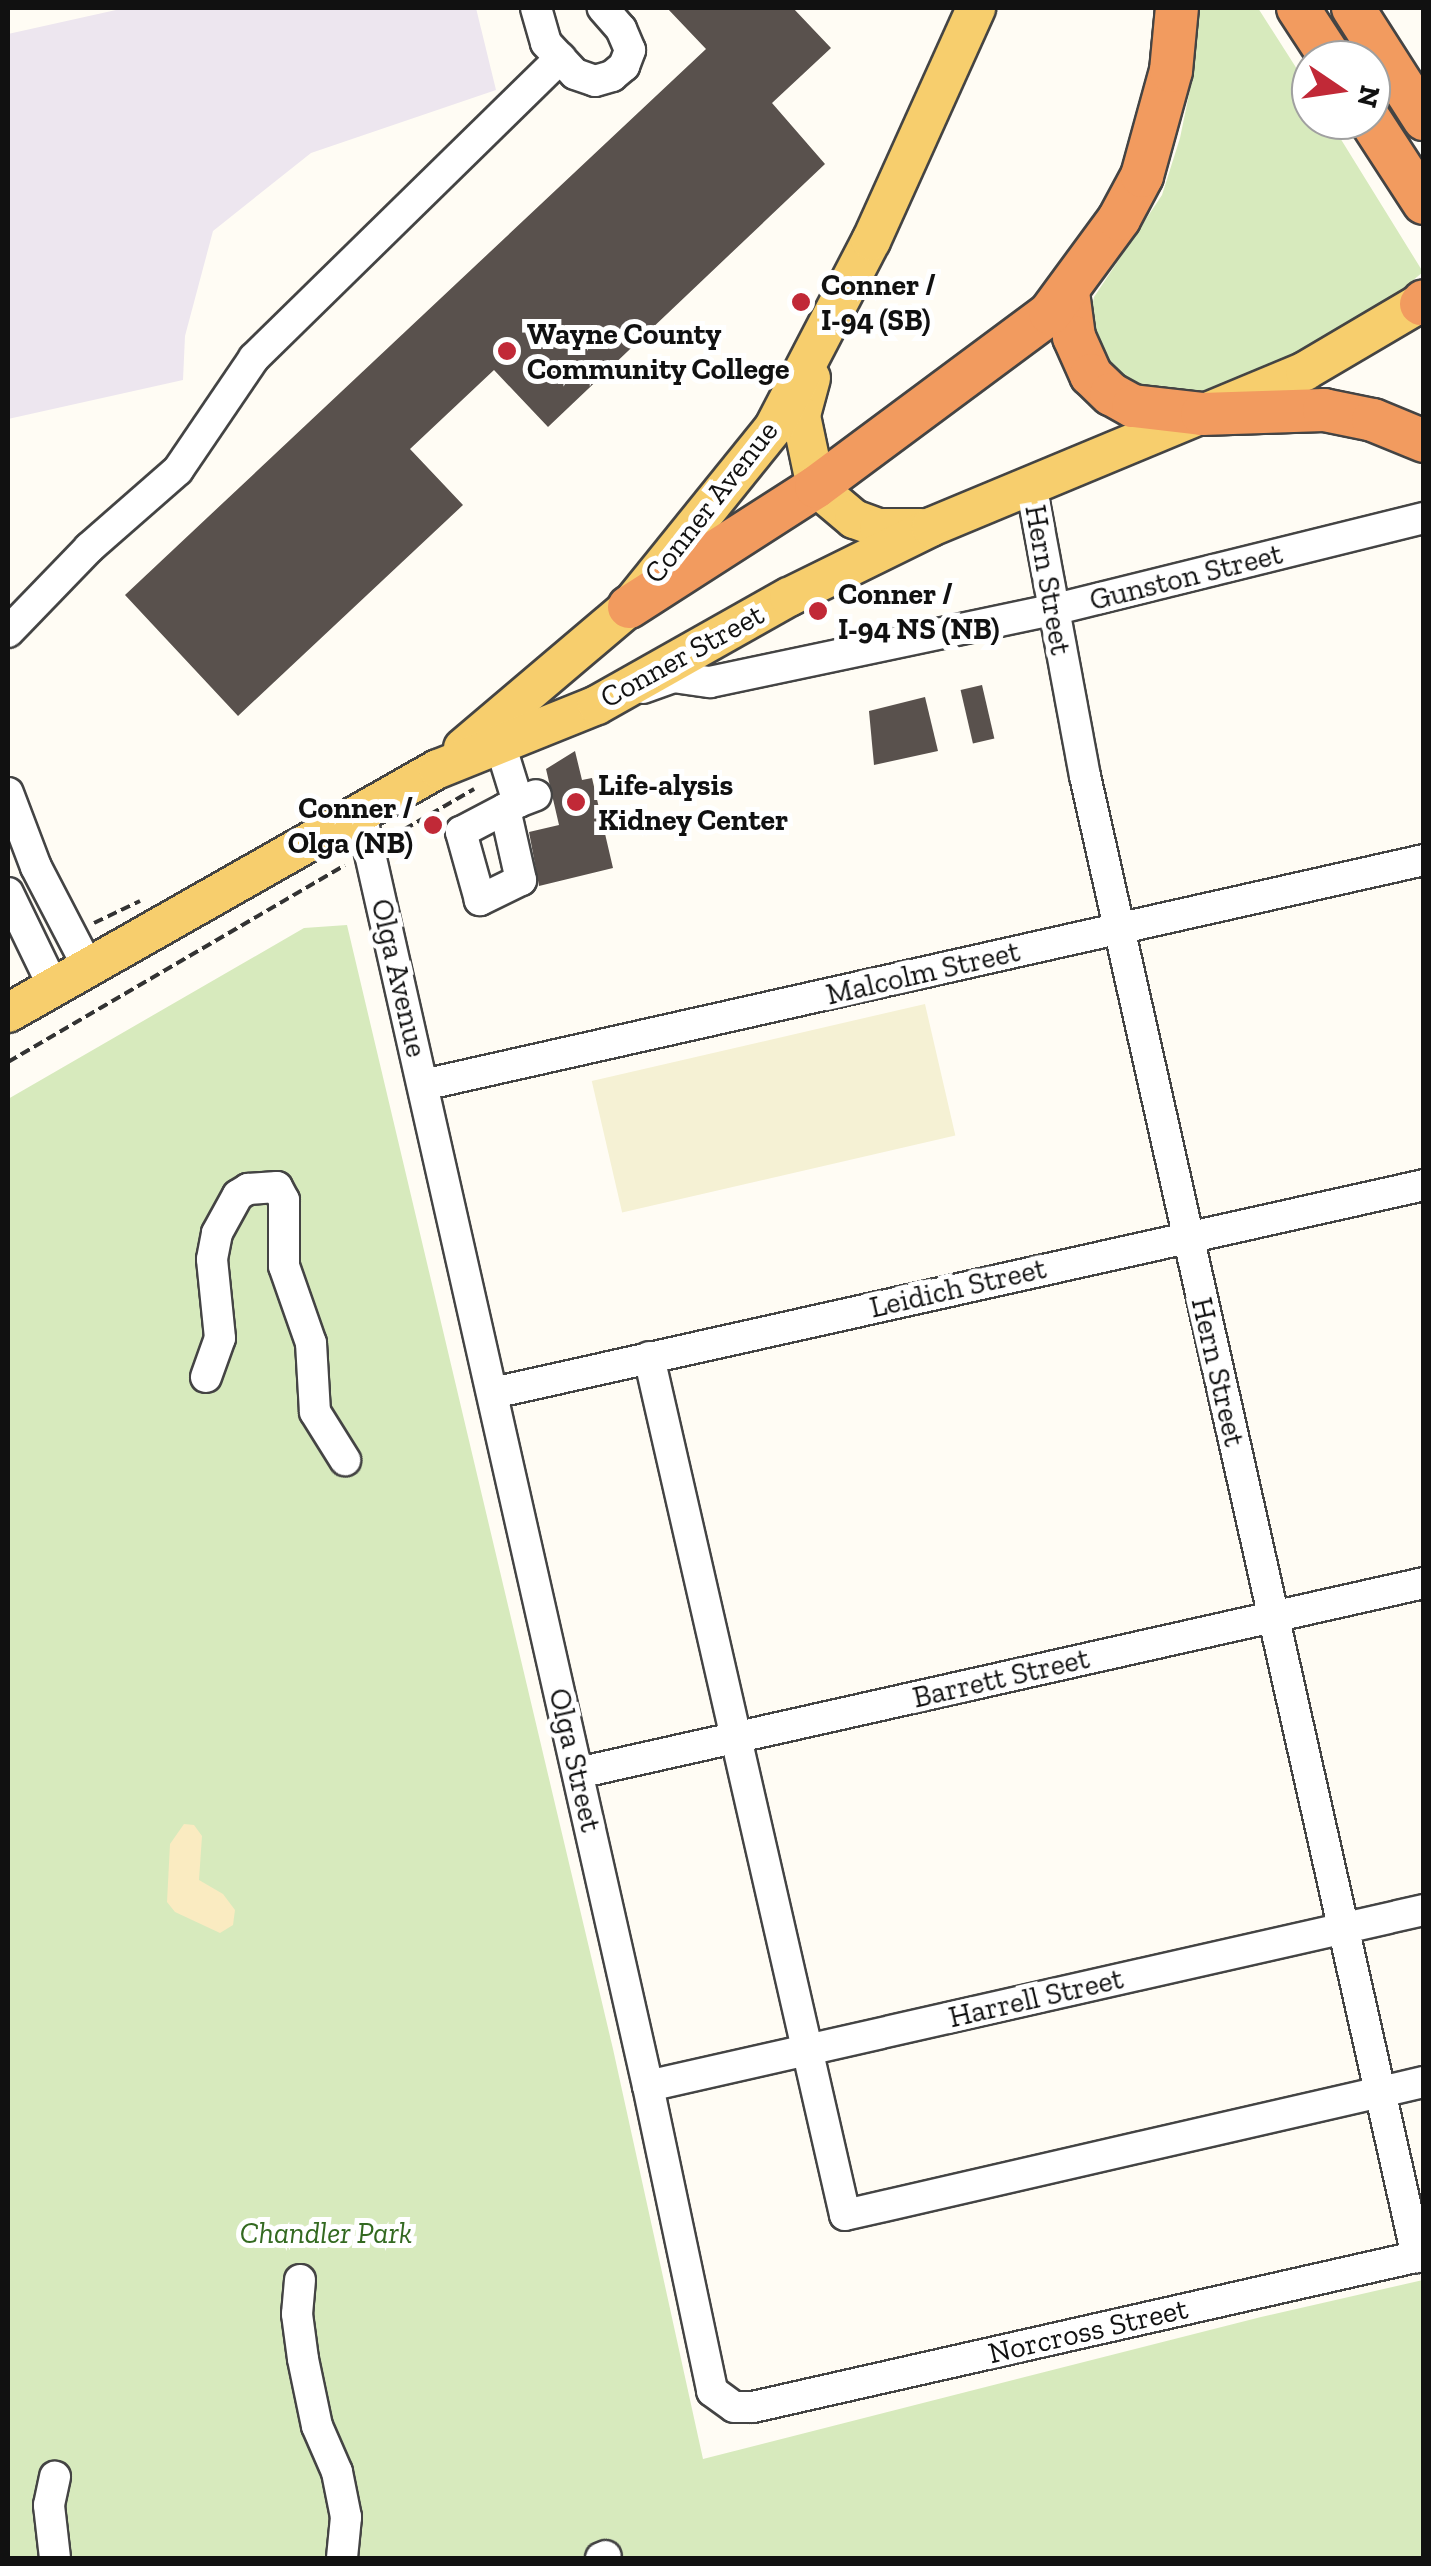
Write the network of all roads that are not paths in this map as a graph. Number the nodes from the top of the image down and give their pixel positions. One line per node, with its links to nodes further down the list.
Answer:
1 (536, 8): 8 (street)
2 (603, 8): 8 (street)
3 (976, 8): 14 (main road, Conner Avenue)
4 (1177, 8): 12 (highway)
5 (1298, 8): 7 (highway)
6 (1354, 8): 9 (highway)
7 (1319, 40)
8 (560, 58): 23 (street)
9 (1424, 119)
10 (1383, 140): 11 (highway)
11 (1424, 203)
12 (1068, 292): 15 (highway); 18 (highway)
13 (1423, 302): 15 (main road, Conner Street)
14 (833, 320): 18 (main road); 21 (main road, Conner Avenue)
15 (1202, 414): 16 (highway); 17 (main road, Conner Street)
16 (1424, 440)
17 (1031, 486): 20 (main road, Conner Street); 22 (street, Hern Street)
18 (816, 487): 20 (main road); 21 (highway)
19 (1424, 518): 22 (street, Gunston Street)
20 (931, 528): 24 (main road, Conner Street)
21 (628, 607): 26 (main road, Conner Avenue)
22 (1052, 610): 24 (street, Gunston Street); 32 (street, Hern Street)
23 (8, 632)
24 (597, 705): 25 (main road, Conner Street)
25 (500, 744): 26 (main road, Conner Street); 28 (street)
26 (438, 769): 29 (main road, Conner Street)
27 (8, 794): 33 (street)
28 (520, 802)
29 (362, 814): 33 (main road, Conner Street); 36 (street, Olga Avenue)
30 (1424, 860): 32 (street, Malcolm Street)
31 (8, 893): 34 (street)
32 (1119, 929): 36 (street, Malcolm Street); 38 (street, Hern Street)
33 (79, 950): 34 (main road, Conner Street)
34 (52, 986): 35 (main road, Conner Street)
35 (8, 1012)
36 (423, 1084): 41 (street, Olga Street)
37 (1424, 1185): 38 (street, Leidich Street)
38 (1188, 1236): 39 (street, Leidich Street); 44 (street, Hern Street)
39 (649, 1357): 41 (street, Leidich Street); 45 (street)
40 (206, 1377): 42 (street)
41 (493, 1392): 46 (street, Olga Street)
42 (345, 1460)
43 (1424, 1583): 44 (street, Barrett Street)
44 (1273, 1617): 45 (street, Barrett Street); 48 (street, Hern Street)
45 (738, 1737): 46 (street, Barrett Street); 49 (street)
46 (578, 1773): 51 (street, Olga Street)
47 (1424, 1910): 48 (street, Harrell Street)
48 (1344, 1928): 49 (street, Harrell Street); 52 (street, Hern Street)
49 (807, 2050): 51 (street, Harrell Street); 52 (street)
50 (1424, 2082): 52 (street)
51 (648, 2086): 55 (street, Olga Street)
52 (1380, 2091): 53 (street, Hern Street)
53 (1420, 2256): 55 (street, Norcross Street)
54 (300, 2280): 58 (street)
55 (753, 2407)
56 (56, 2477): 57 (street)
57 (55, 2558)
58 (342, 2558)

